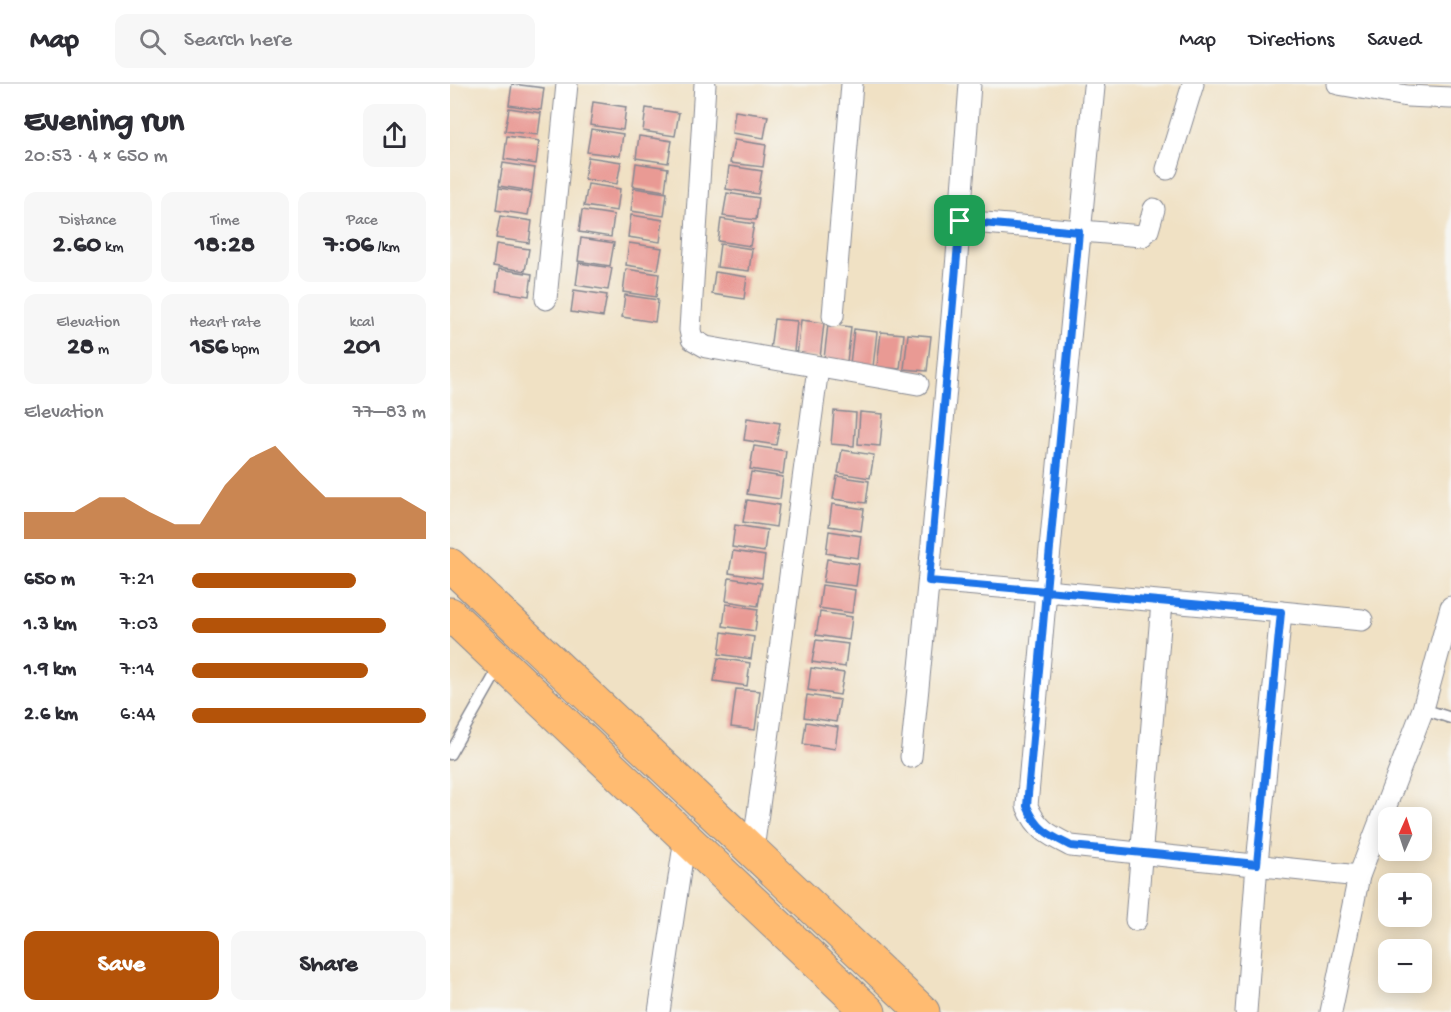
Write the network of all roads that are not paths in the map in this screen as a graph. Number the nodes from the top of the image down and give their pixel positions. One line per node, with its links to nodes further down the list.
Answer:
1 (567, 84): 14 (street)
2 (705, 84): 16 (street)
3 (852, 84): 15 (street)
4 (970, 84): 12 (street)
5 (1193, 84): 10 (street)
6 (1338, 84): 8 (street)
7 (1094, 87): 13 (street)
8 (1408, 90): 9 (street)
9 (1451, 98)
10 (1167, 169)
11 (1154, 209): 13 (street)
12 (960, 221): 13 (street); 19 (street)
13 (1079, 232): 20 (street)
14 (546, 299)
15 (833, 316)
16 (818, 368): 17 (street); 32 (street)
17 (918, 384)
18 (450, 566): 32 (highway)
19 (929, 581): 20 (street); 30 (street)
20 (1046, 591): 21 (street); 33 (street)
21 (1162, 602): 23 (street); 33 (street)
22 (1451, 607): 27 (street)
23 (1281, 612): 25 (street); 34 (street)
24 (450, 614): 26 (highway)
25 (1362, 620)
26 (502, 663): 29 (lane); 31 (highway)
27 (1423, 709): 28 (lane); 35 (street)
28 (1451, 718)
29 (450, 754)
30 (910, 758)
31 (685, 837): 37 (street); 38 (highway)
32 (753, 850): 39 (highway)
33 (1140, 853): 34 (street); 36 (street)
34 (1257, 864): 35 (street); 40 (street)
35 (1359, 876): 41 (street)
36 (1136, 920)
37 (660, 1012)
38 (869, 1012)
39 (923, 1012)
40 (1246, 1012)
41 (1331, 1012)

